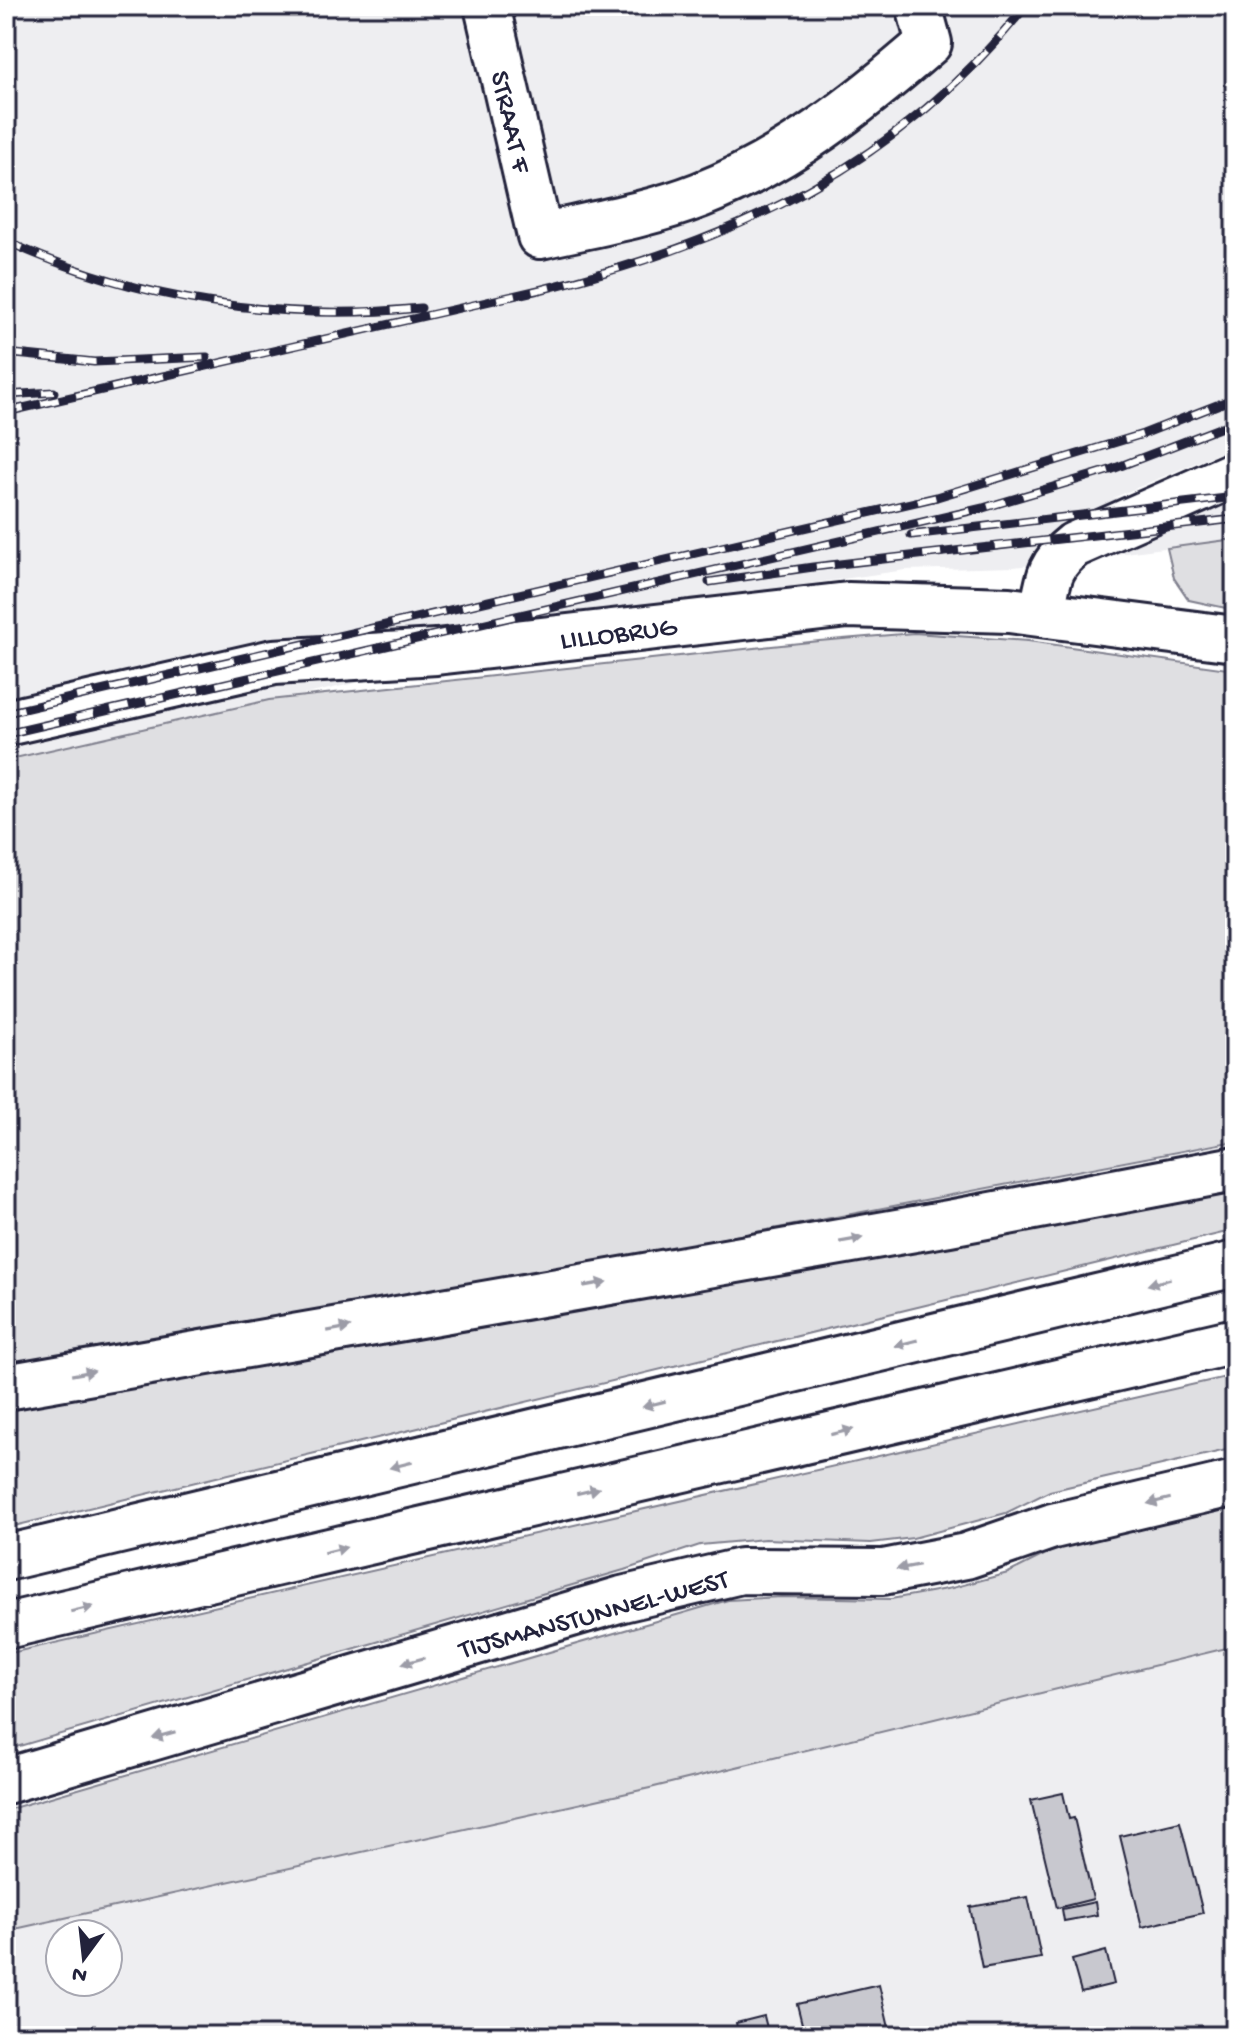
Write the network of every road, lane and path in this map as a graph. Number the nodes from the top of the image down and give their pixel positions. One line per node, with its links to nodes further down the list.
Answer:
1 (487, 6): 2 (main road, STRAAT F)
2 (919, 6)
3 (1235, 474): 4 (main road)
4 (1042, 614): 5 (main road, LILLOBRUG); 6 (main road, LILLOBRUG)
5 (1235, 639)
6 (6, 723)
7 (1235, 1169): 10 (main road, one-way to 7)
8 (1235, 1264): 12 (main road, one-way to 12)
9 (1235, 1341): 13 (main road, one-way to 9)
10 (6, 1387)
11 (1235, 1483): 14 (main road, TIJSMANSTUNNEL-WEST, one-way to 14)
12 (6, 1558)
13 (6, 1626)
14 (6, 1781)

